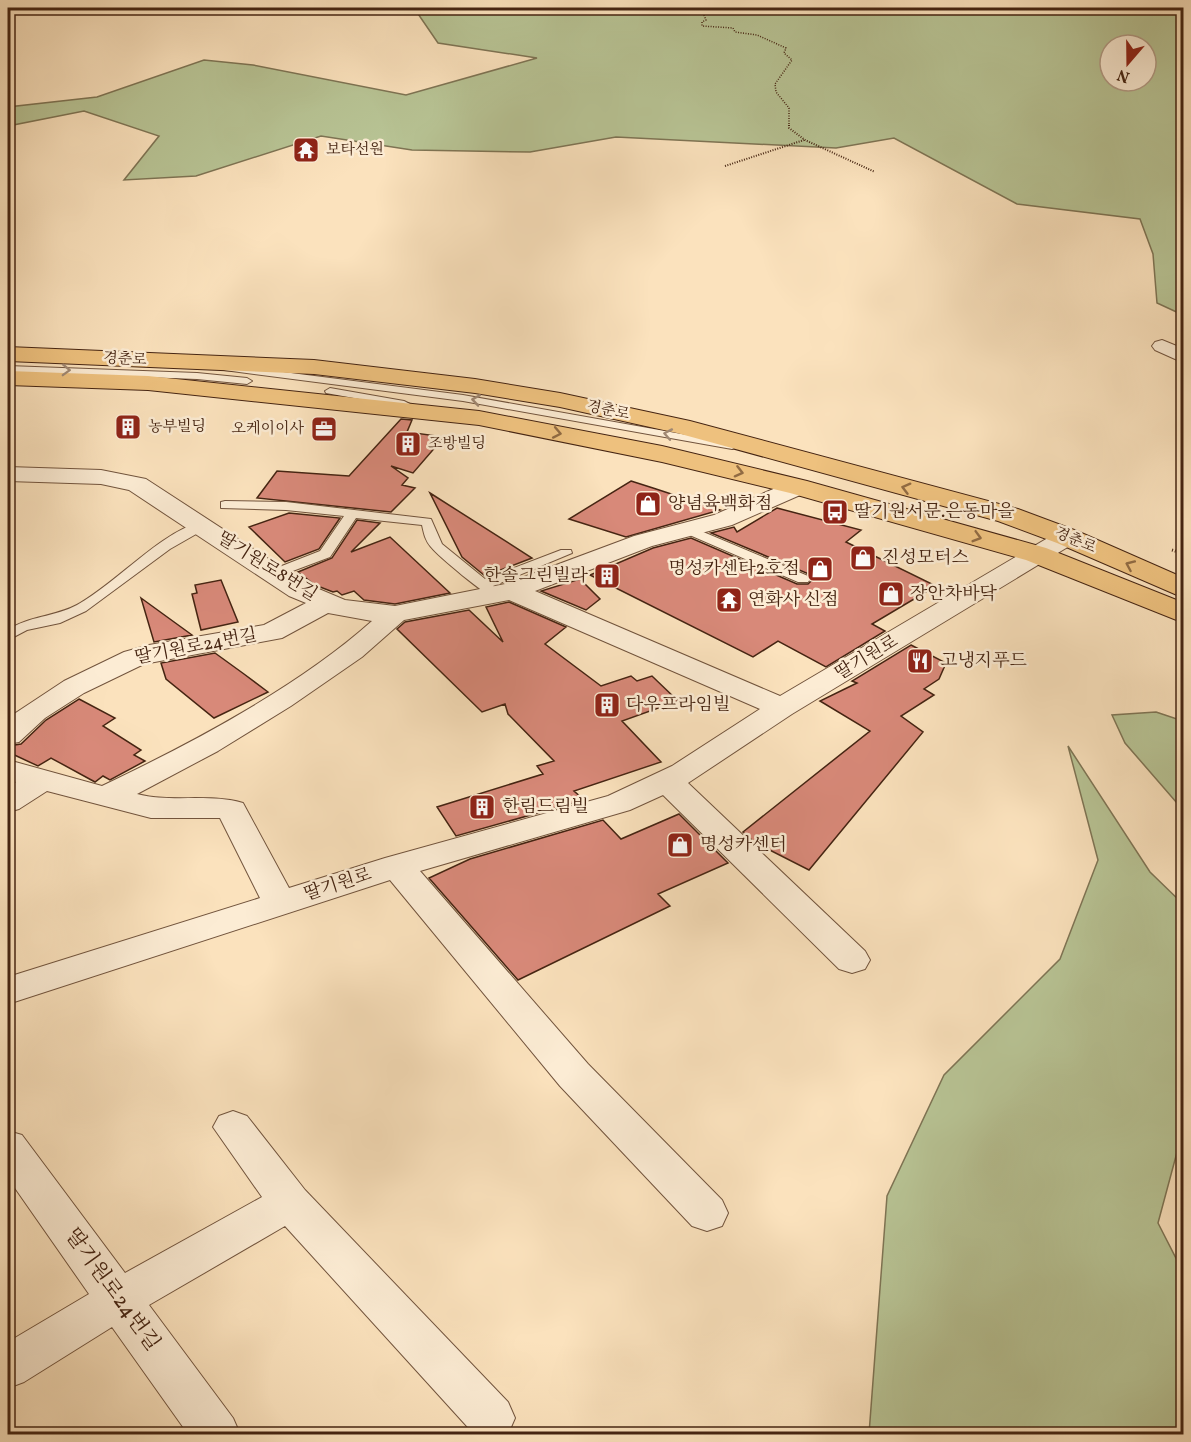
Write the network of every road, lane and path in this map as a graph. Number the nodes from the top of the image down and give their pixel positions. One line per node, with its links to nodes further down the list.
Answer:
1 (16, 8): 3 (lane)
2 (694, 8): 4 (path)
3 (8, 9)
4 (805, 140): 5 (path); 6 (path)
5 (725, 165)
6 (875, 172)
7 (1162, 346): 9 (street)
8 (8, 354): 19 (main road, 경춘로, one-way to 8)
9 (1184, 357)
10 (8, 369): 12 (lane, one-way to 12)
11 (8, 378): 12 (main road, 경춘로)
12 (478, 418): 14 (main road, 경춘로, one-way to 14)
13 (8, 474): 17 (street, 딸기원로8번길)
14 (798, 487): 18 (street, 딸기원로8번길); 21 (main road, 경춘로, one-way to 21)
15 (225, 505): 16 (lane)
16 (353, 513): 22 (lane); 25 (lane)
17 (201, 526): 22 (street, 딸기원로8번길); 29 (lane, 딸기원로8번길)
18 (689, 530): 23 (lane); 25 (street, 딸기원로8번길)
19 (1067, 537): 21 (street, 딸기원로); 24 (main road, 경춘로, one-way to 19)
20 (566, 553): 25 (lane)
21 (1036, 554): 28 (main road, 경춘로); 30 (street, 딸기원로)
22 (274, 574): 26 (street, 딸기원로8번길)
23 (802, 579)
24 (1184, 588)
25 (497, 590): 27 (street, 딸기원로8번길); 30 (street)
26 (326, 603): 27 (street, 딸기원로8번길); 31 (street, 딸기원로24번길)
27 (396, 614): 35 (street)
28 (1184, 614)
29 (8, 636)
30 (782, 708): 34 (street, 딸기원로)
31 (8, 735)
32 (8, 770): 33 (street)
33 (42, 780): 35 (street); 36 (street)
34 (668, 781): 37 (street, 딸기원로); 39 (street)
35 (105, 797): 38 (street)
36 (8, 802)
37 (397, 866): 38 (street, 딸기원로); 44 (street)
38 (280, 904): 40 (street, 딸기원로)
39 (852, 960)
40 (8, 991)
41 (233, 1127): 43 (street)
42 (8, 1147): 45 (street, 딸기원로24번길)
43 (290, 1202): 45 (street); 47 (street)
44 (706, 1213)
45 (119, 1299): 46 (street); 48 (street, 딸기원로24번길)
46 (8, 1366)
47 (491, 1418)
48 (216, 1434)

